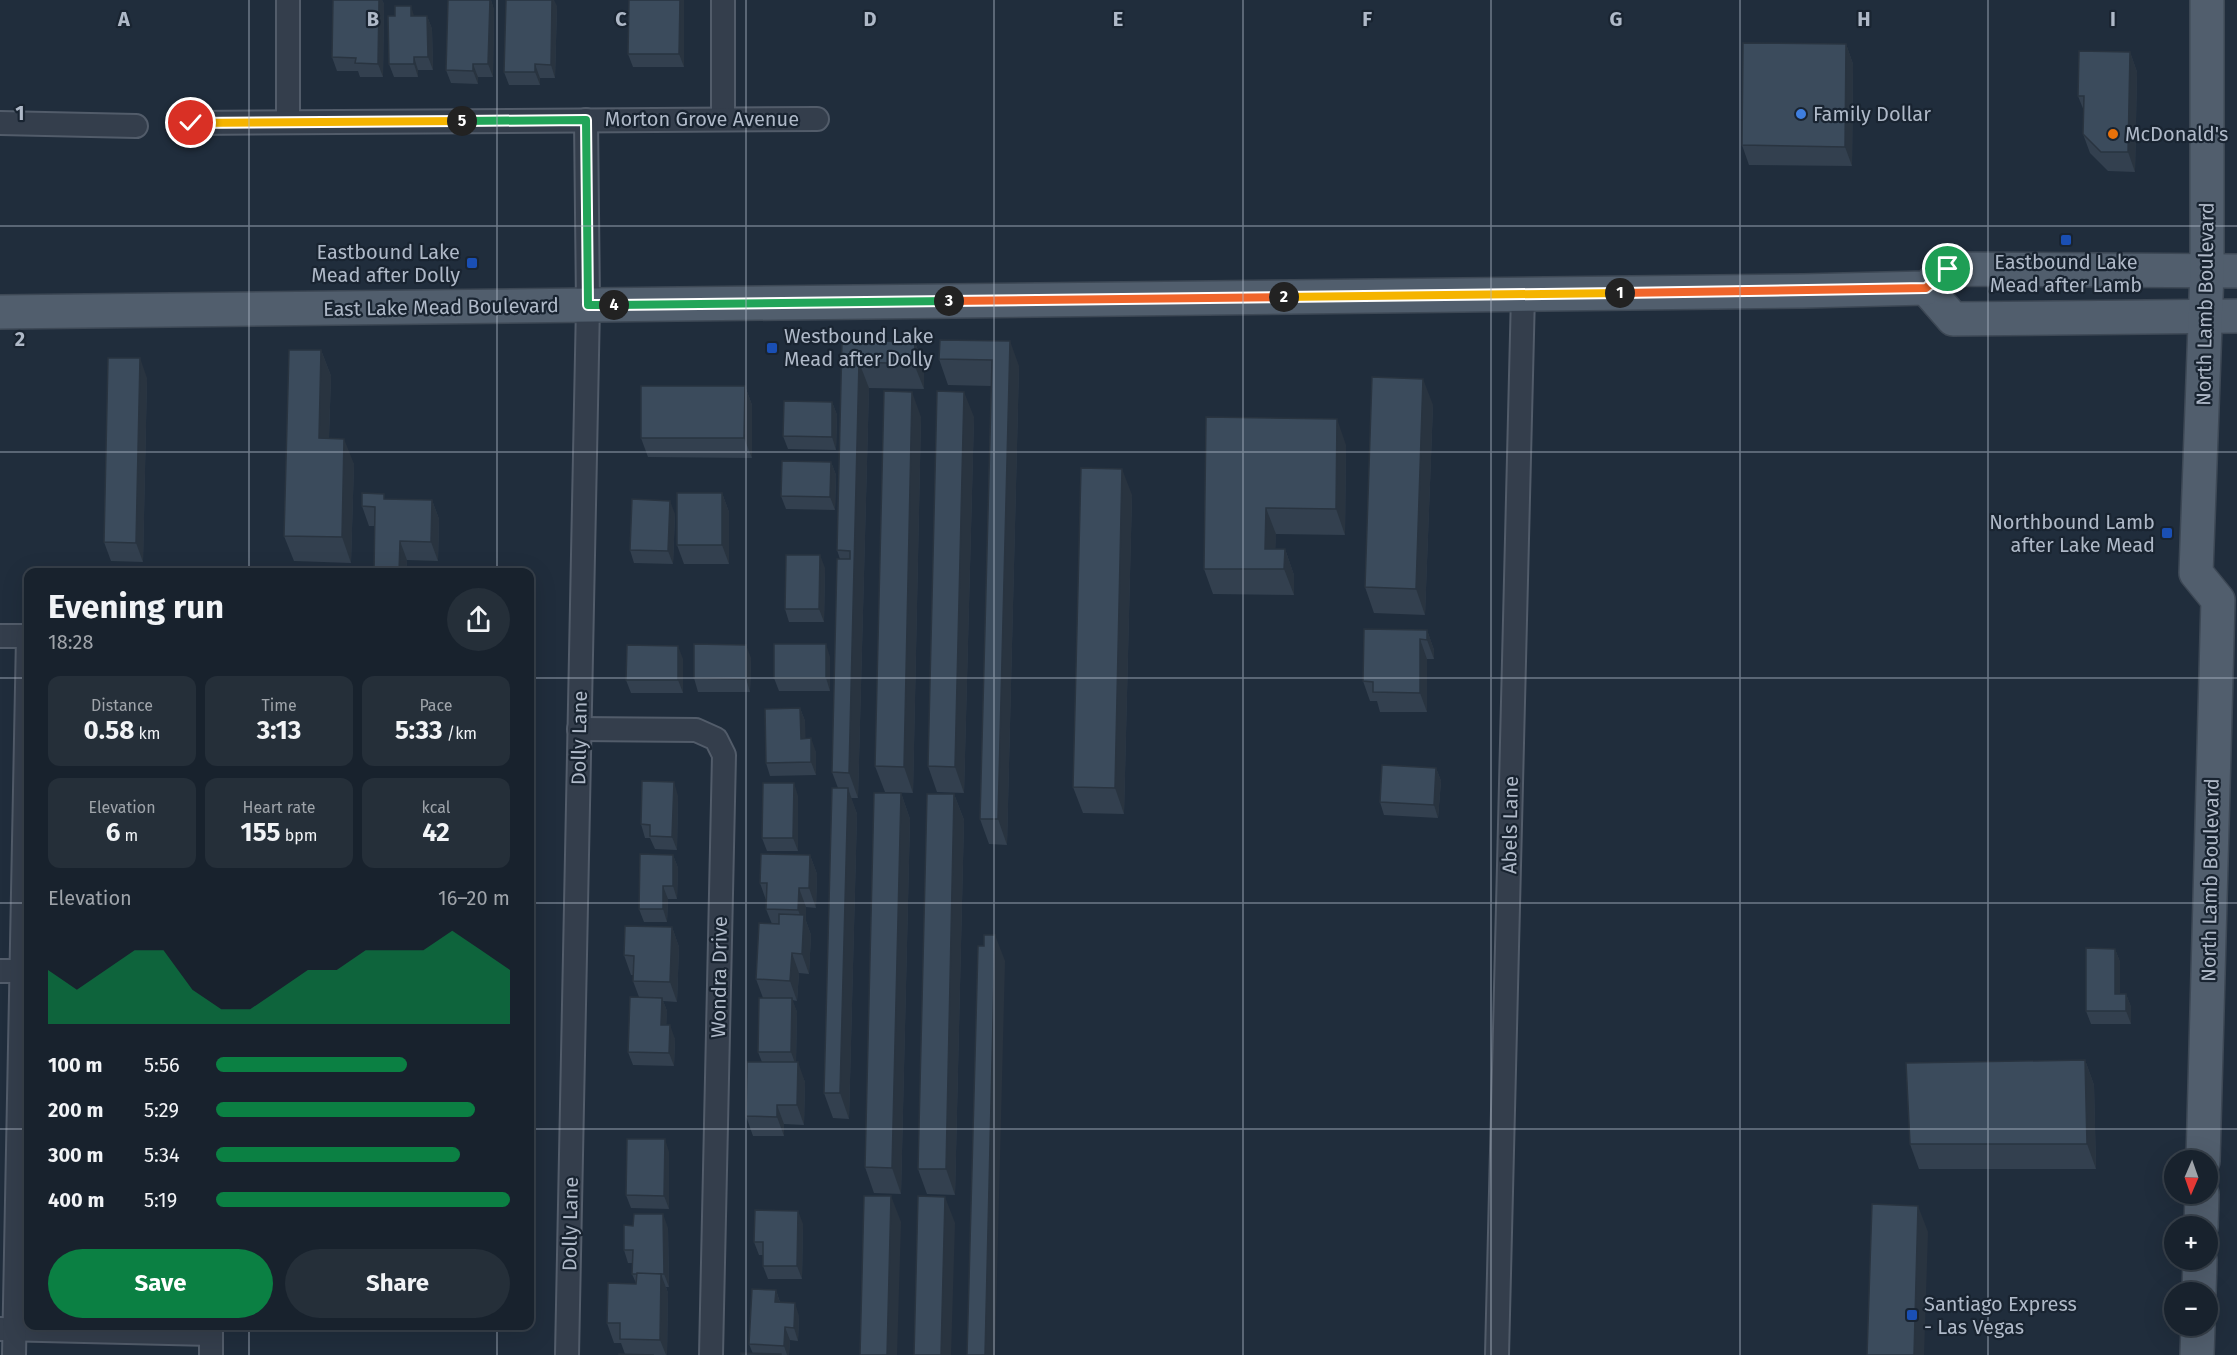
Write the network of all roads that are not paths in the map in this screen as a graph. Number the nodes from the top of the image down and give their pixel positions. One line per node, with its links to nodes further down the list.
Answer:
1 (288, 0): 7 (street)
2 (723, 0): 4 (street)
3 (2207, 0): 11 (main road, North Lamb Boulevard)
4 (723, 117): 5 (street, Morton Grove Avenue); 6 (street, Morton Grove Avenue)
5 (818, 118)
6 (586, 120): 7 (street, Morton Grove Avenue); 14 (street, Dolly Lane)
7 (288, 122): 9 (street, Morton Grove Avenue)
8 (0, 123): 10 (street)
9 (191, 123)
10 (136, 126)
11 (2222, 271): 12 (main road); 16 (main road, North Lamb Boulevard)
12 (1926, 288): 13 (main road, East Lake Mead Boulevard); 16 (main road)
13 (1523, 294): 14 (main road, East Lake Mead Boulevard); 32 (street, Abels Lane)
14 (588, 305): 15 (main road, East Lake Mead Boulevard); 20 (street, Dolly Lane)
15 (0, 312)
16 (2222, 317): 17 (main road, North Lamb Boulevard)
17 (2228, 591): 23 (main road, North Lamb Boulevard)
18 (0, 636): 19 (street)
19 (24, 636)
20 (579, 729): 30 (street, Dolly Lane); 31 (street, Wondra Drive)
21 (24, 758): 22 (street)
22 (17, 971): 24 (street)
23 (2203, 1150)
24 (7, 1329): 25 (street); 29 (street)
25 (24, 1330)
26 (30, 1330): 28 (street)
27 (2198, 1336): 33 (main road)
28 (211, 1338)
29 (14, 1355)
30 (567, 1355)
31 (711, 1355)
32 (1497, 1355)
33 (2197, 1355)

